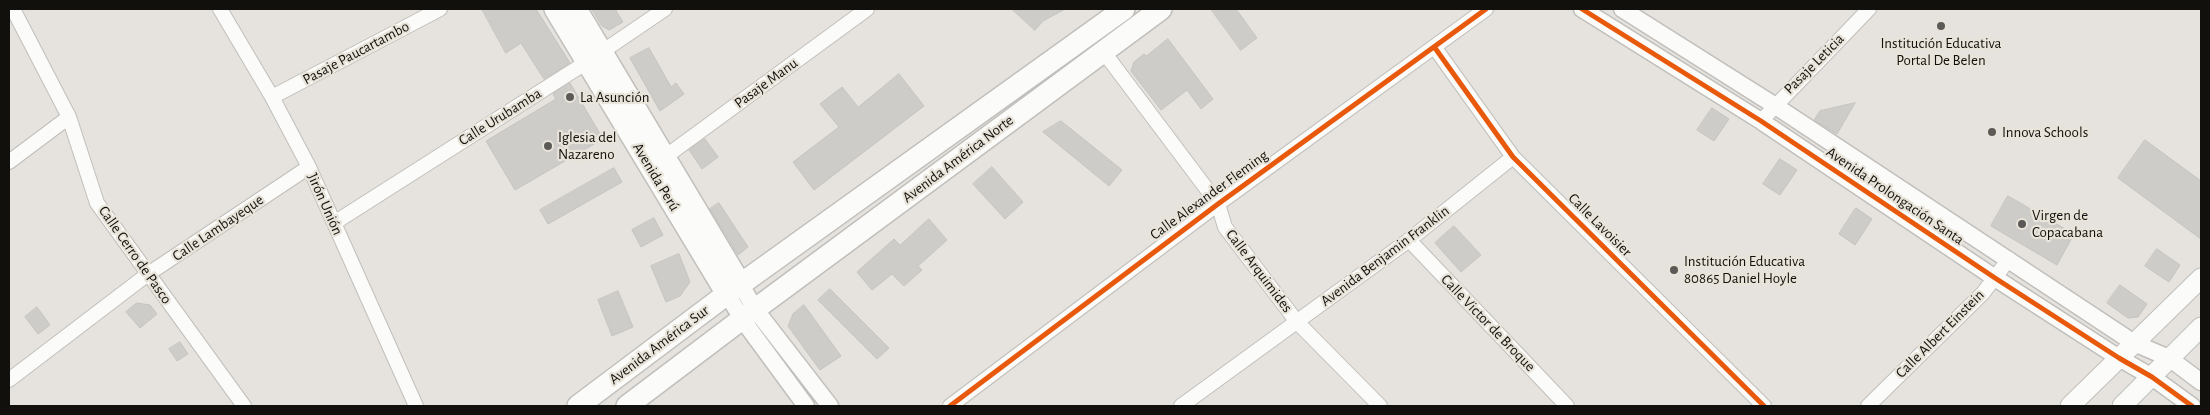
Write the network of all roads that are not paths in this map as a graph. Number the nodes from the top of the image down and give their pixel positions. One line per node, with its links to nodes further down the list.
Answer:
1 (13, 9): 19 (street, Calle Cerro de Pasco)
2 (220, 9): 17 (street, Jirón Unión)
3 (440, 9): 17 (street, Pasaje Paucartambo)
4 (555, 9): 16 (main road, Avenida Perú)
5 (576, 9): 16 (main road, Avenida Perú)
6 (664, 9): 16 (street, Calle Urubamba)
7 (867, 9): 21 (street, Pasaje Manu)
8 (1124, 9): 32 (main road, Avenida América Norte)
9 (1160, 9): 15 (main road, Avenida América Norte)
10 (1486, 9): 14 (street, Calle Alexander Fleming)
11 (1582, 9): 20 (street, Avenida Prolongación Santa)
12 (1622, 9): 18 (street, Avenida Prolongación Santa)
13 (1869, 9): 18 (street, Pasaje Leticia)
14 (1435, 48): 22 (street, Calle Lavoisier); 25 (street, Calle Alexander Fleming)
15 (1103, 51): 25 (street, Calle Arquimides); 33 (main road, Avenida América Norte)
16 (594, 57): 21 (main road, Avenida Perú); 26 (street, Calle Urubamba); 32 (main road, Avenida Perú)
17 (272, 97): 24 (street, Jirón Unión)
18 (1774, 105): 20 (street, Pasaje Leticia); 28 (street, Avenida Prolongación Santa)
19 (69, 117): 23 (street); 29 (street, Calle Cerro de Pasco)
20 (1761, 121): 30 (street, Avenida Prolongación Santa)
21 (665, 157): 32 (main road, Avenida Perú)
22 (1513, 157): 27 (street, Avenida Benjamin Franklin); 52 (street, Calle Lavoisier)
23 (9, 162)
24 (309, 167): 26 (street, Jirón Unión); 29 (street, Calle Lambayeque)
25 (1218, 204): 34 (street, Calle Arquimides); 49 (street, Calle Alexander Fleming)
26 (334, 223): 44 (street, Jirón Unión)
27 (1409, 240): 34 (street, Avenida Benjamin Franklin); 51 (street, Calle Victor de Broque)
28 (2009, 259): 30 (street, Calle Albert Einstein); 36 (street, Avenida Prolongación Santa)
29 (148, 274): 40 (street, Calle Lambayeque); 43 (street, Calle Cerro de Pasco)
30 (1995, 278): 37 (street, Avenida Prolongación Santa); 53 (street, Calle Albert Einstein)
31 (2201, 278): 36 (main road)
32 (734, 289): 33 (street, Avenida Perú); 45 (main road, Avenida América Sur)
33 (748, 314): 46 (main road, Avenida América Sur); 47 (street); 48 (street)
34 (1297, 322): 42 (street, Avenida Benjamin Franklin); 50 (street, Calle Arquimides)
35 (2201, 327): 38 (main road)
36 (2134, 342): 37 (main road); 38 (street, Avenida Prolongación Santa)
37 (2119, 358): 39 (street, Avenida Prolongación Santa); 54 (main road)
38 (2169, 358): 39 (main road); 41 (street, Avenida Prolongación Santa)
39 (2152, 377): 55 (main road); 56 (street, Avenida Prolongación Santa)
40 (9, 380)
41 (2201, 382)
42 (1189, 404)
43 (244, 406)
44 (416, 406)
45 (578, 406)
46 (627, 406)
47 (806, 406)
48 (830, 406)
49 (950, 406)
50 (1380, 406)
51 (1567, 406)
52 (1764, 406)
53 (1868, 406)
54 (2070, 406)
55 (2122, 406)
56 (2192, 406)

